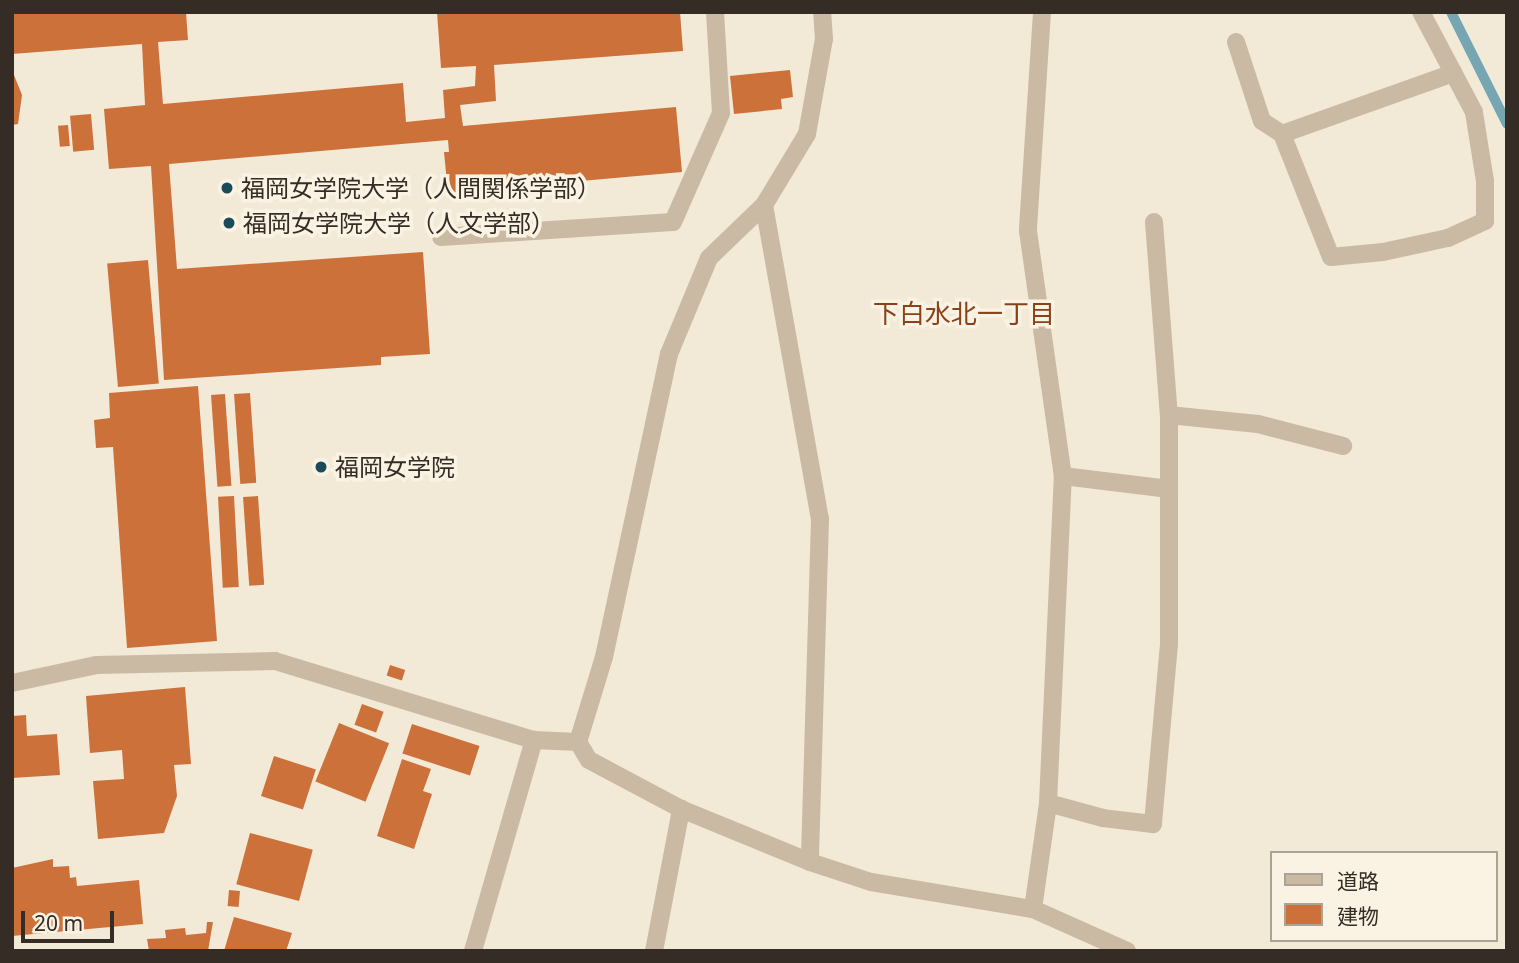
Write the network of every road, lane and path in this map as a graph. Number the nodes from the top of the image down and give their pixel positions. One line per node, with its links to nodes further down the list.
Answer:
1 (715, 12): 10 (street)
2 (822, 12): 8 (street)
3 (1042, 12): 13 (street)
4 (1421, 12): 6 (street)
5 (1236, 42): 7 (street)
6 (1452, 73): 7 (street); 7 (street)
7 (1282, 134)
8 (764, 205): 17 (street); 20 (street)
9 (1154, 222): 11 (street)
10 (440, 237)
11 (1169, 415): 12 (street); 14 (street)
12 (1343, 446)
13 (1063, 476): 14 (street); 18 (street)
14 (1169, 489): 18 (street)
15 (12, 683): 16 (street)
16 (534, 740): 17 (street); 23 (street)
17 (578, 742): 19 (street)
18 (1048, 803): 21 (street)
19 (681, 809): 20 (street); 24 (street)
20 (810, 862): 21 (street)
21 (1033, 909): 22 (street)
22 (1123, 950)
23 (473, 951)
24 (654, 951)

